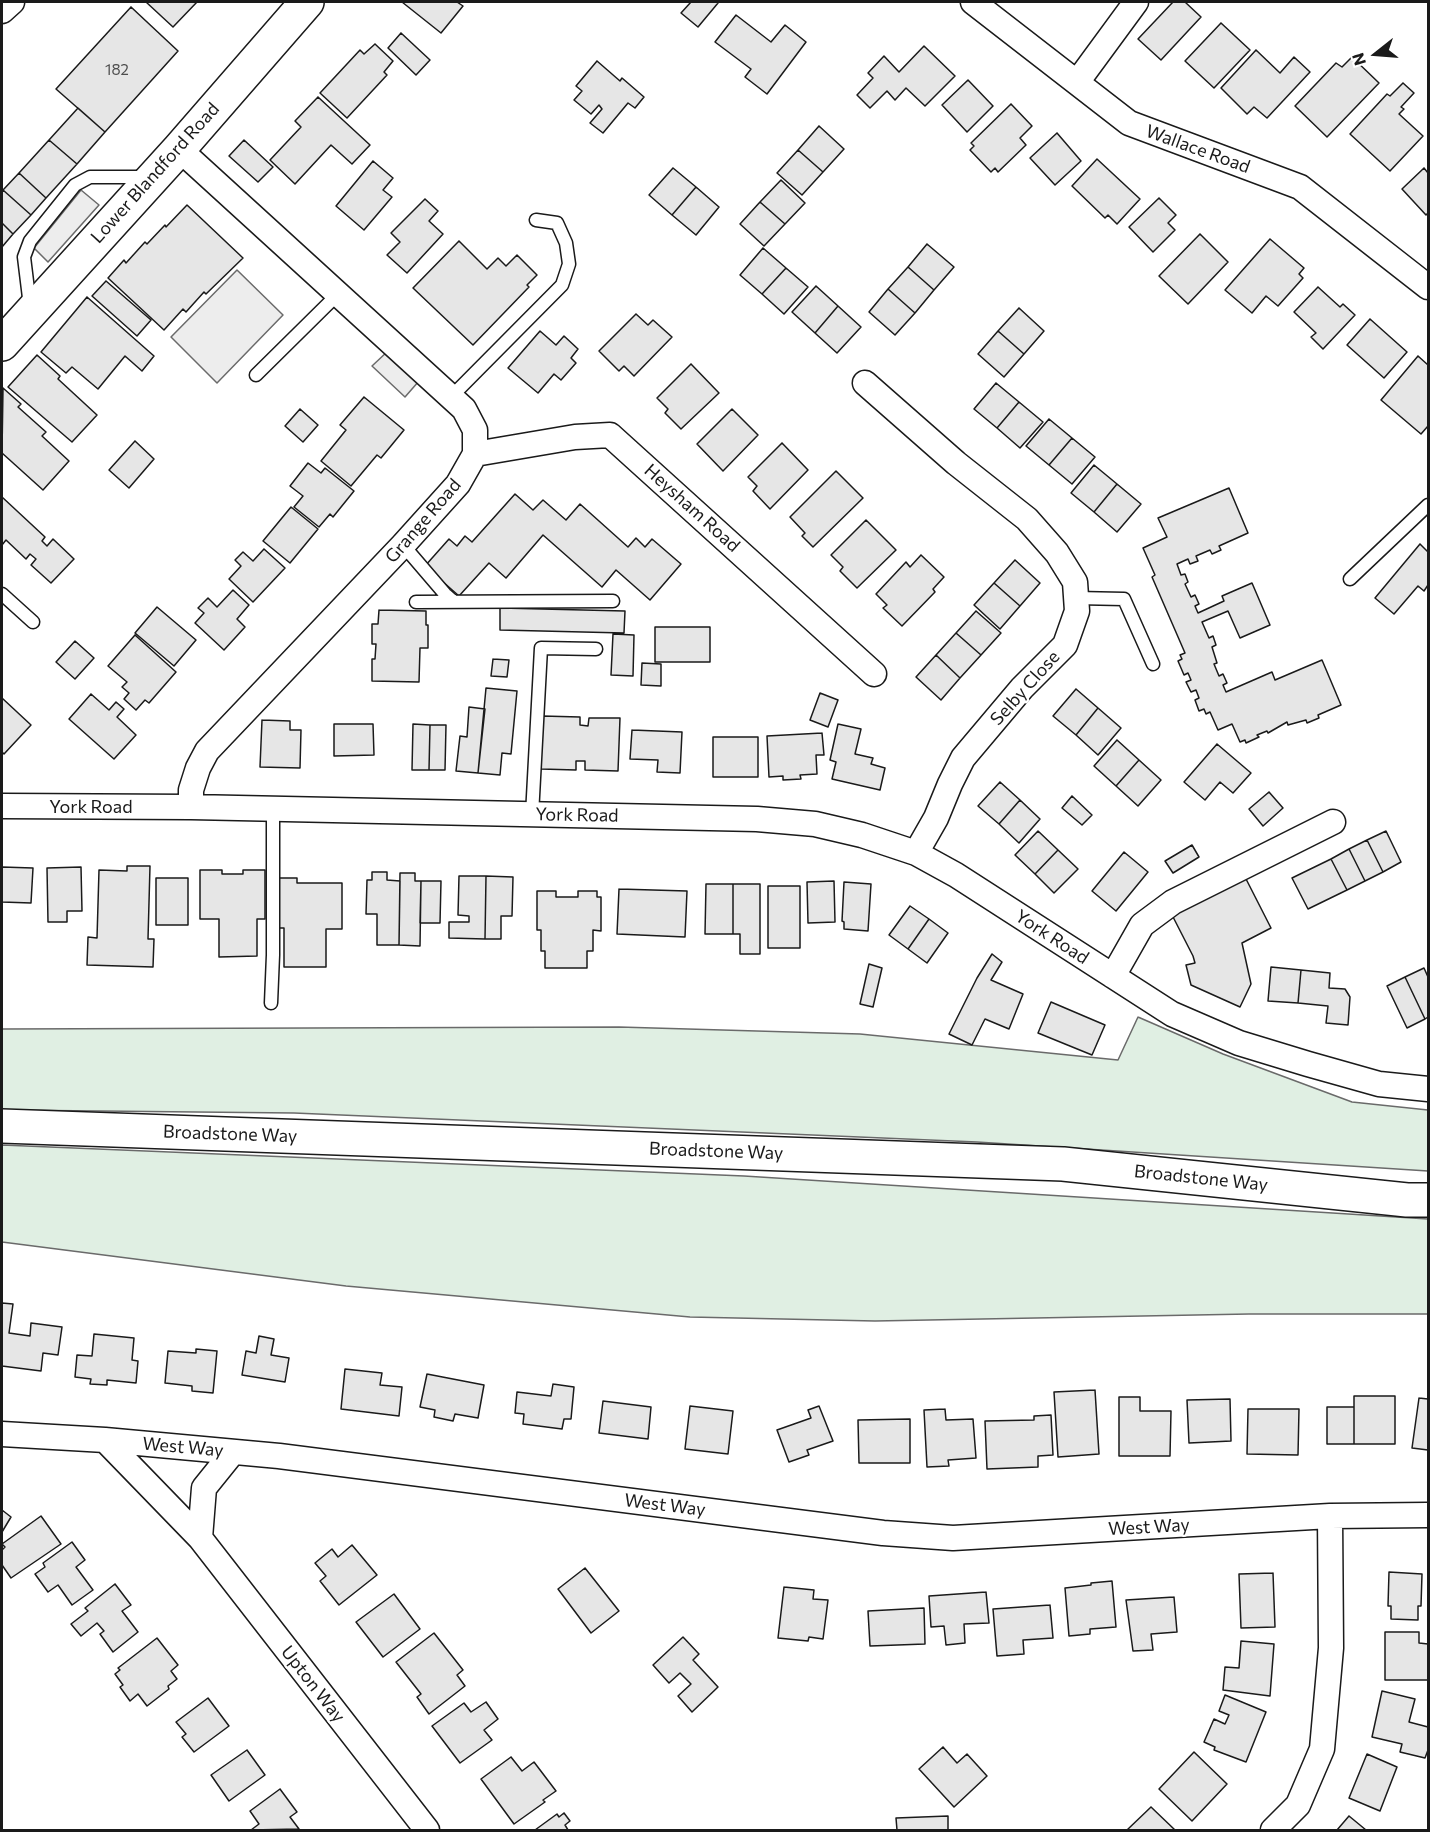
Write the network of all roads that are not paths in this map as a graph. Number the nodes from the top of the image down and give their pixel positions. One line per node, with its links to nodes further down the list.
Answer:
1 (12, 2): 5 (street)
2 (307, 2): 7 (street, Lower Blandford Road)
3 (973, 2): 6 (street, Wallace Road)
4 (1136, 2): 6 (street)
5 (2, 11)
6 (1078, 81): 9 (street, Wallace Road)
7 (167, 160): 10 (street); 11 (street, Lower Blandford Road); 11 (lane)
8 (536, 220): 15 (lane)
9 (1428, 287)
10 (339, 293): 13 (lane); 15 (street)
11 (31, 310): 12 (street, Lower Blandford Road)
12 (2, 344)
13 (256, 375)
14 (865, 383): 21 (street, Selby Close)
15 (451, 397): 16 (street)
16 (475, 454): 18 (street, Grange Road); 28 (street, Heysham Road)
17 (1428, 505): 19 (lane)
18 (403, 545): 24 (lane); 30 (street, Grange Road)
19 (1350, 579)
20 (2, 594): 25 (lane)
21 (1076, 598): 27 (lane); 34 (street, Selby Close)
22 (613, 601): 24 (lane)
23 (416, 602): 24 (lane)
24 (454, 602)
25 (33, 622)
26 (596, 649): 32 (lane)
27 (1152, 664)
28 (874, 674)
29 (2, 806): 30 (street, York Road)
30 (191, 807): 31 (street, York Road)
31 (273, 810): 32 (street, York Road); 36 (lane)
32 (532, 814): 34 (street, York Road)
33 (1333, 822): 35 (street)
34 (916, 853): 35 (street, York Road)
35 (1113, 976): 37 (street, York Road)
36 (271, 1003)
37 (1428, 1089)
38 (2, 1125): 39 (street, Broadstone Way)
39 (1428, 1200)
40 (2, 1434): 41 (street, West Way)
41 (105, 1440): 42 (street, West Way); 45 (street, Upton Way)
42 (233, 1452): 44 (street, West Way); 45 (street)
43 (1428, 1515): 44 (street, West Way)
44 (1330, 1516): 47 (street)
45 (200, 1538): 46 (street, Upton Way)
46 (427, 1830)
47 (1273, 1830)

